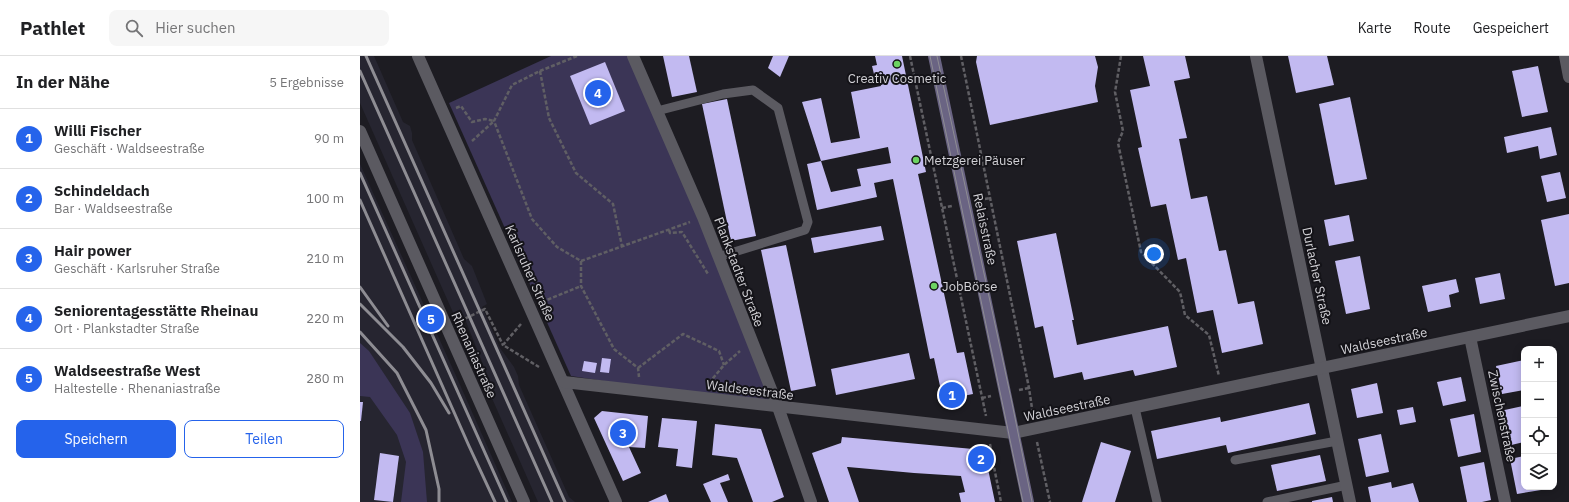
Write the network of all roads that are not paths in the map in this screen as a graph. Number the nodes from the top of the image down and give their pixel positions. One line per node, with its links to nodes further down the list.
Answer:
1 (418, 56): 13 (street, Karlsruher Straße)
2 (633, 56): 7 (street, Plankstadter Straße)
3 (934, 56): 16 (main road, Relaisstraße)
4 (1256, 56): 12 (street, Durlacher Straße)
5 (1564, 56): 6 (street)
6 (1569, 77)
7 (657, 111): 9 (street, Plankstadter Straße); 9 (lane)
8 (360, 131): 20 (street, Rhenaniastraße)
9 (718, 257): 14 (street, Plankstadter Straße)
10 (1569, 316): 11 (street, Waldseestraße)
11 (1470, 337): 12 (street, Waldseestraße); 27 (street, Zwischenstraße)
12 (1322, 368): 15 (street, Waldseestraße); 17 (street, Durlacher Straße)
13 (564, 382): 14 (street, Waldseestraße); 21 (street, Karlsruher Straße)
14 (778, 407): 16 (street, Waldseestraße); 22 (street, Plankstadter Straße)
15 (1135, 408): 16 (street, Waldseestraße); 24 (lane)
16 (1013, 433): 23 (main road, Relaisstraße)
17 (1337, 441): 18 (lane); 19 (street, Durlacher Straße)
18 (1235, 460)
19 (1347, 485): 25 (lane); 26 (street, Durlacher Straße)
20 (524, 502)
21 (616, 502)
22 (811, 502)
23 (1028, 502)
24 (1157, 502)
25 (1267, 502)
26 (1350, 502)
27 (1505, 502)

